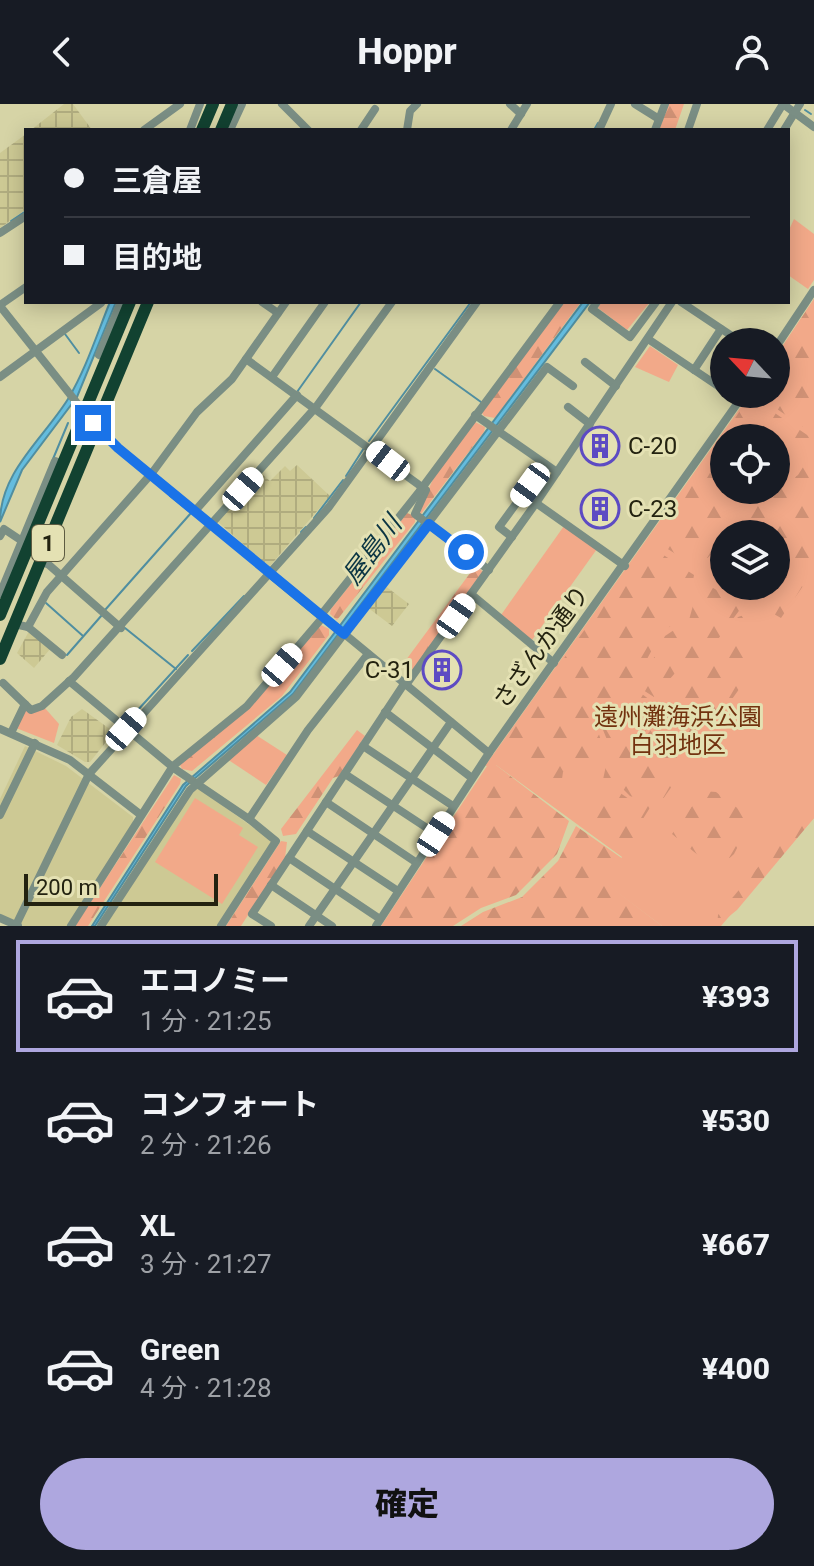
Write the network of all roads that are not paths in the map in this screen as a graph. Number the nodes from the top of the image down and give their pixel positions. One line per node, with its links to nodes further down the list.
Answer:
1 (180, 104): 21 (street)
2 (200, 104): 22 (street)
3 (213, 104): 23 (highway)
4 (232, 104): 24 (highway)
5 (242, 104): 25 (street)
6 (282, 104): 26 (street)
7 (417, 104): 28 (street)
8 (510, 104): 18 (street)
9 (527, 104): 18 (street)
10 (611, 104): 30 (street)
11 (635, 104): 19 (street)
12 (665, 104): 19 (street)
13 (697, 104): 32 (street)
14 (783, 104): 17 (street); 33 (street)
15 (800, 104): 17 (street)
16 (375, 109): 27 (street)
17 (794, 113): 20 (street); 34 (street)
18 (521, 114): 29 (street)
19 (659, 119): 31 (street)
20 (814, 127)
21 (147, 128)
22 (191, 128)
23 (203, 128)
24 (222, 128)
25 (231, 128)
26 (306, 128)
27 (362, 128)
28 (412, 128)
29 (512, 128)
30 (600, 128)
31 (656, 128)
32 (689, 128)
33 (768, 128)
34 (785, 128)
35 (24, 217): 36 (street)
36 (0, 233)
37 (24, 288): 53 (street)
38 (814, 290): 57 (street)
39 (100, 304): 60 (street)
40 (120, 304): 61 (street)
41 (129, 304): 61 (highway, 1)
42 (148, 304): 74 (highway, 1)
43 (265, 304): 54 (street)
44 (285, 304): 54 (street)
45 (324, 304): 66 (street)
46 (391, 304): 71 (street)
47 (476, 304): 78 (street)
48 (596, 304): 55 (street)
49 (654, 304): 55 (street)
50 (671, 304): 58 (street)
51 (684, 304): 56 (street)
52 (558, 305): 75 (street)
53 (0, 306): 60 (street)
54 (278, 313): 62 (street)
55 (636, 328): 58 (street)
56 (720, 328)
57 (789, 328)
58 (649, 338): 64 (street); 69 (street)
59 (710, 346): 64 (street)
60 (36, 352): 65 (street); 74 (street)
61 (107, 358): 74 (highway, 1)
62 (246, 359): 66 (street); 81 (street)
63 (585, 362): 69 (street)
64 (694, 370): 67 (street)
65 (0, 377)
66 (272, 377): 70 (street)
67 (710, 381)
68 (573, 386): 77 (street)
69 (616, 386): 76 (street)
70 (297, 395): 71 (street); 84 (street)
71 (316, 407): 78 (street); 86 (street)
72 (568, 407): 76 (street)
73 (734, 408): 91 (street, さざんか通り)
74 (85, 411): 81 (street); 89 (highway); 89 (highway, 1); 90 (highway, 1)
75 (475, 415): 77 (street); 82 (street)
76 (590, 424): 80 (street)
77 (495, 429): 79 (street); 85 (street)
78 (370, 447): 82 (street); 93 (street)
79 (545, 464): 80 (street); 88 (street)
80 (557, 472): 83 (street)
81 (152, 473): 84 (street); 94 (street)
82 (422, 487): 85 (street); 99 (street)
83 (536, 503): 88 (street); 91 (street)
84 (195, 511): 86 (street)
85 (425, 521): 92 (street); 102 (street)
86 (211, 524): 93 (street); 101 (street)
87 (0, 536): 89 (street)
88 (512, 537): 92 (street)
89 (26, 541): 95 (street); 98 (highway, 1)
90 (41, 561): 94 (street); 97 (highway, 1)
91 (625, 566): 107 (street, さざんか通り)
92 (489, 570): 96 (street)
93 (271, 573): 99 (street); 115 (street)
94 (61, 575): 100 (street); 101 (street)
95 (0, 594)
96 (471, 594): 107 (street); 110 (street)
97 (23, 604): 100 (highway, 1); 103 (highway)
98 (0, 615)
99 (322, 616): 102 (street); 121 (street)
100 (21, 626): 105 (street); 106 (highway, 1)
101 (121, 628): 108 (street)
102 (341, 632): 104 (street); 126 (street)
103 (0, 642)
104 (368, 654): 110 (street); 132 (street)
105 (62, 655)
106 (0, 659)
107 (554, 663): 120 (street, さざんか通り)
108 (69, 681): 111 (street); 115 (street)
109 (3, 683): 111 (street)
110 (405, 684): 112 (street); 113 (street)
111 (25, 704): 116 (street)
112 (385, 712): 118 (street); 119 (street)
113 (451, 722): 119 (street); 120 (street)
114 (0, 729): 116 (street)
115 (126, 729): 121 (street); 122 (street)
116 (11, 733): 117 (street)
117 (35, 743): 122 (street); 130 (street)
118 (363, 746): 123 (street); 124 (street)
119 (432, 748): 124 (street); 125 (street)
120 (489, 753): 125 (street, さざんか通り)
121 (173, 767): 126 (street); 131 (street)
122 (89, 774): 131 (street); 146 (street)
123 (345, 774): 127 (street); 128 (street)
124 (411, 778): 128 (street); 129 (street)
125 (472, 778): 129 (street, さざんか通り)
126 (194, 783): 132 (street); 148 (street)
127 (326, 802): 133 (street); 134 (street)
128 (392, 805): 134 (street); 135 (street)
129 (453, 806): 135 (street, さざんか通り)
130 (0, 815)
131 (141, 815): 147 (street)
132 (249, 819): 149 (street)
133 (307, 831): 136 (street); 137 (street)
134 (373, 834): 137 (street); 138 (street)
135 (436, 834): 138 (street, さざんか通り)
136 (289, 858): 139 (street); 140 (street)
137 (354, 862): 140 (street); 141 (street)
138 (417, 863): 141 (street, さざんか通り)
139 (271, 885): 142 (street); 145 (street)
140 (335, 889): 142 (street); 144 (street)
141 (398, 891): 144 (street, さざんか通り)
142 (316, 916): 150 (street); 151 (street)
143 (0, 918): 146 (street)
144 (378, 922)
145 (267, 925)
146 (17, 926)
147 (71, 926)
148 (101, 926)
149 (221, 926)
150 (309, 926)
151 (332, 926)

